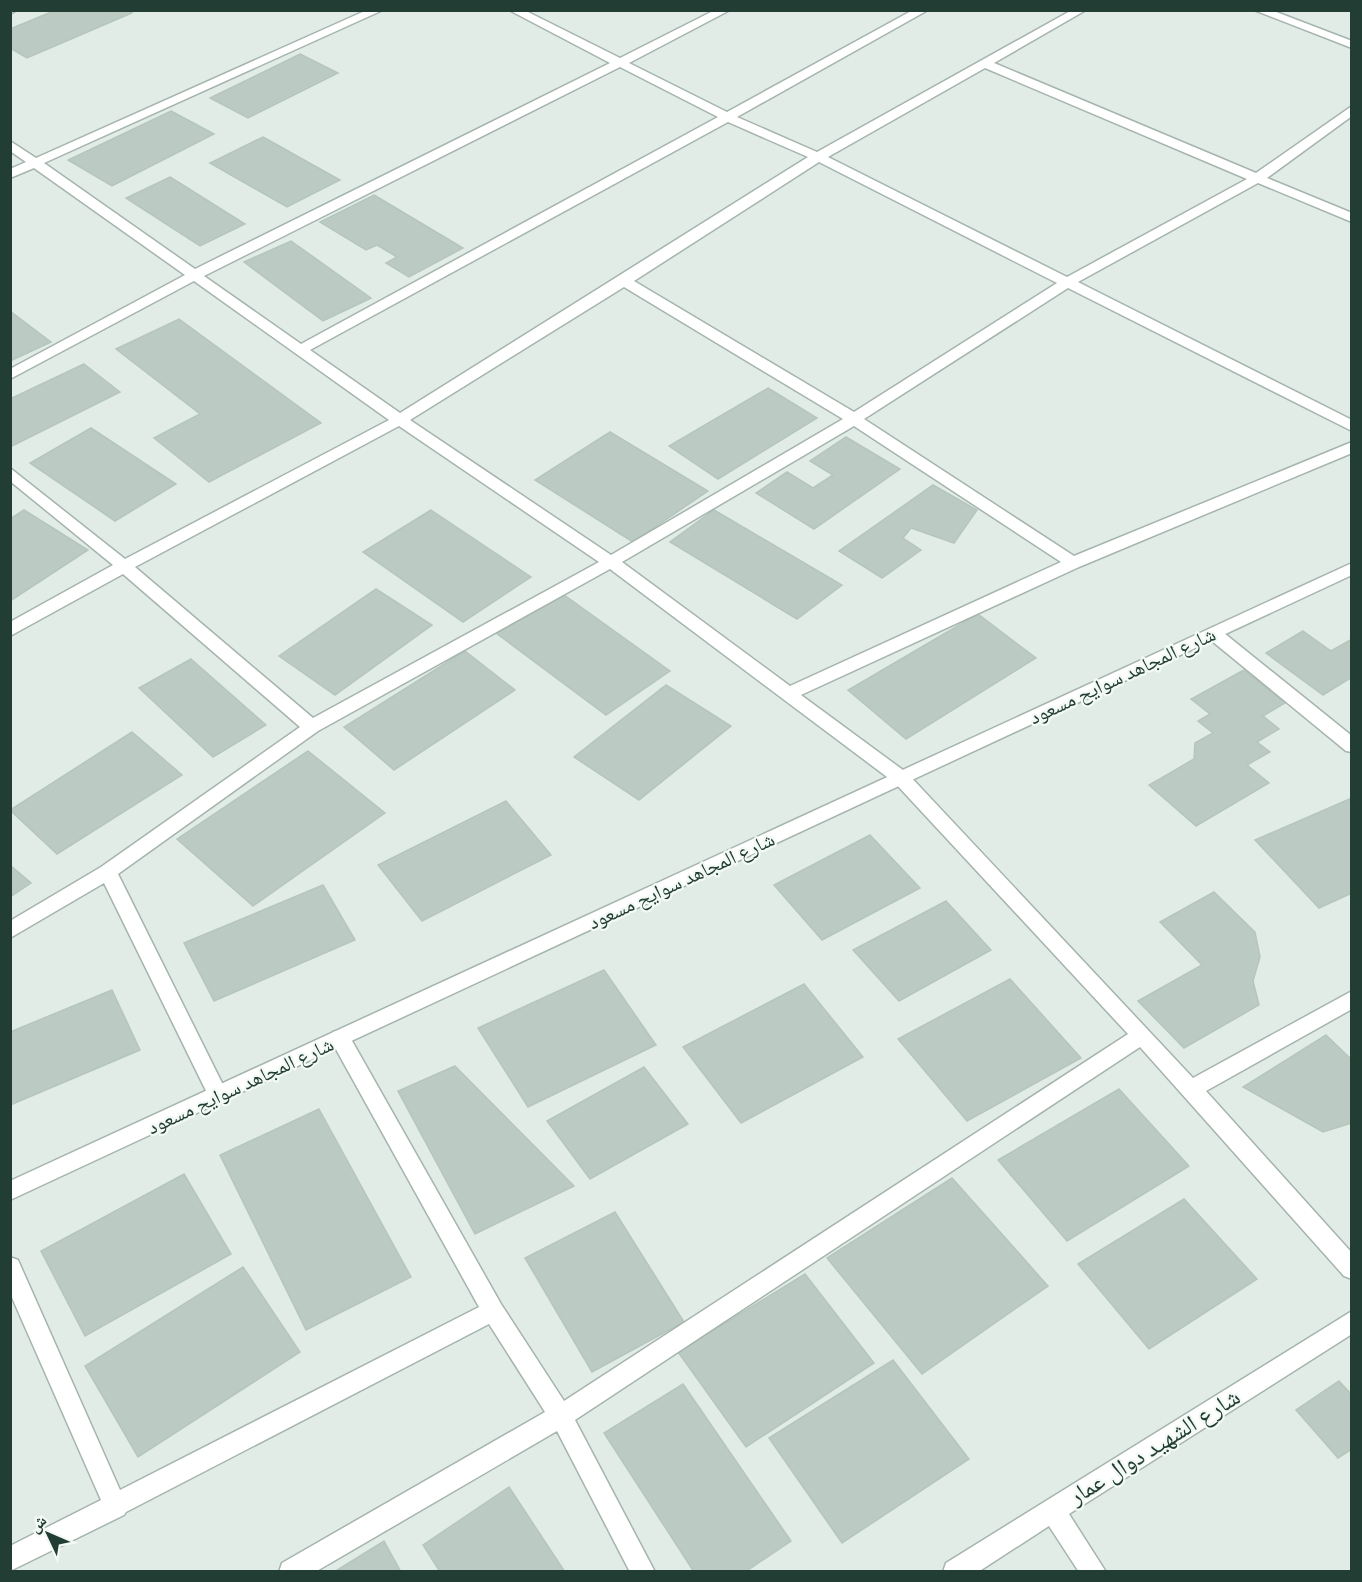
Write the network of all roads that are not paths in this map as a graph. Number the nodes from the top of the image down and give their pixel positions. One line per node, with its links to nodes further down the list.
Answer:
1 (378, 10): 14 (street)
2 (514, 10): 8 (street)
3 (725, 10): 8 (street)
4 (923, 10): 11 (street)
5 (1080, 10): 9 (street)
6 (1259, 10): 7 (street)
7 (1352, 45)
8 (620, 62): 11 (street); 18 (street)
9 (985, 64): 13 (street); 16 (street)
10 (1352, 110): 16 (street)
11 (730, 118): 13 (street); 21 (street)
12 (10, 145): 14 (street)
13 (818, 157): 19 (street); 20 (street)
14 (37, 162): 15 (street); 18 (street)
15 (10, 174)
16 (1258, 178): 17 (street); 20 (street)
17 (1352, 218)
18 (193, 276): 21 (street); 22 (street)
19 (624, 281): 23 (street); 24 (street)
20 (1065, 284): 23 (street); 25 (street)
21 (302, 349): 24 (street)
22 (10, 375)
23 (854, 419): 28 (street); 29 (street)
24 (400, 420): 28 (street); 30 (street)
25 (1352, 426)
26 (1352, 447): 29 (street)
27 (10, 473): 30 (street)
28 (611, 562): 34 (street); 35 (street)
29 (1073, 563): 34 (street)
30 (124, 566): 32 (street); 35 (street)
31 (1352, 568): 33 (street, شارع المجاهد سوايح مسعود)
32 (10, 630)
33 (1213, 633): 36 (street); 37 (street, شارع المجاهد سوايح مسعود)
34 (788, 694): 37 (street)
35 (312, 727): 38 (street)
36 (1352, 746)
37 (901, 778): 41 (street); 42 (street, شارع المجاهد سوايح مسعود)
38 (108, 872): 39 (street); 44 (street)
39 (10, 931)
40 (1352, 999): 43 (street)
41 (1141, 1036): 43 (street); 50 (street)
42 (340, 1038): 44 (street, شارع المجاهد سوايح مسعود); 48 (street)
43 (1191, 1089): 47 (street)
44 (218, 1095): 45 (street, شارع المجاهد سوايح مسعود)
45 (10, 1191)
46 (10, 1267): 51 (street)
47 (1352, 1269)
48 (493, 1311): 50 (street); 51 (street)
49 (1352, 1321): 52 (street, شارع الشهيد دوال عمار)
50 (561, 1416): 54 (street); 55 (street)
51 (116, 1508): 53 (street)
52 (1052, 1510): 56 (street, شارع الشهيد دوال عمار); 57 (street)
53 (10, 1560)
54 (291, 1572)
55 (643, 1572)
56 (955, 1572)
57 (1094, 1572)

